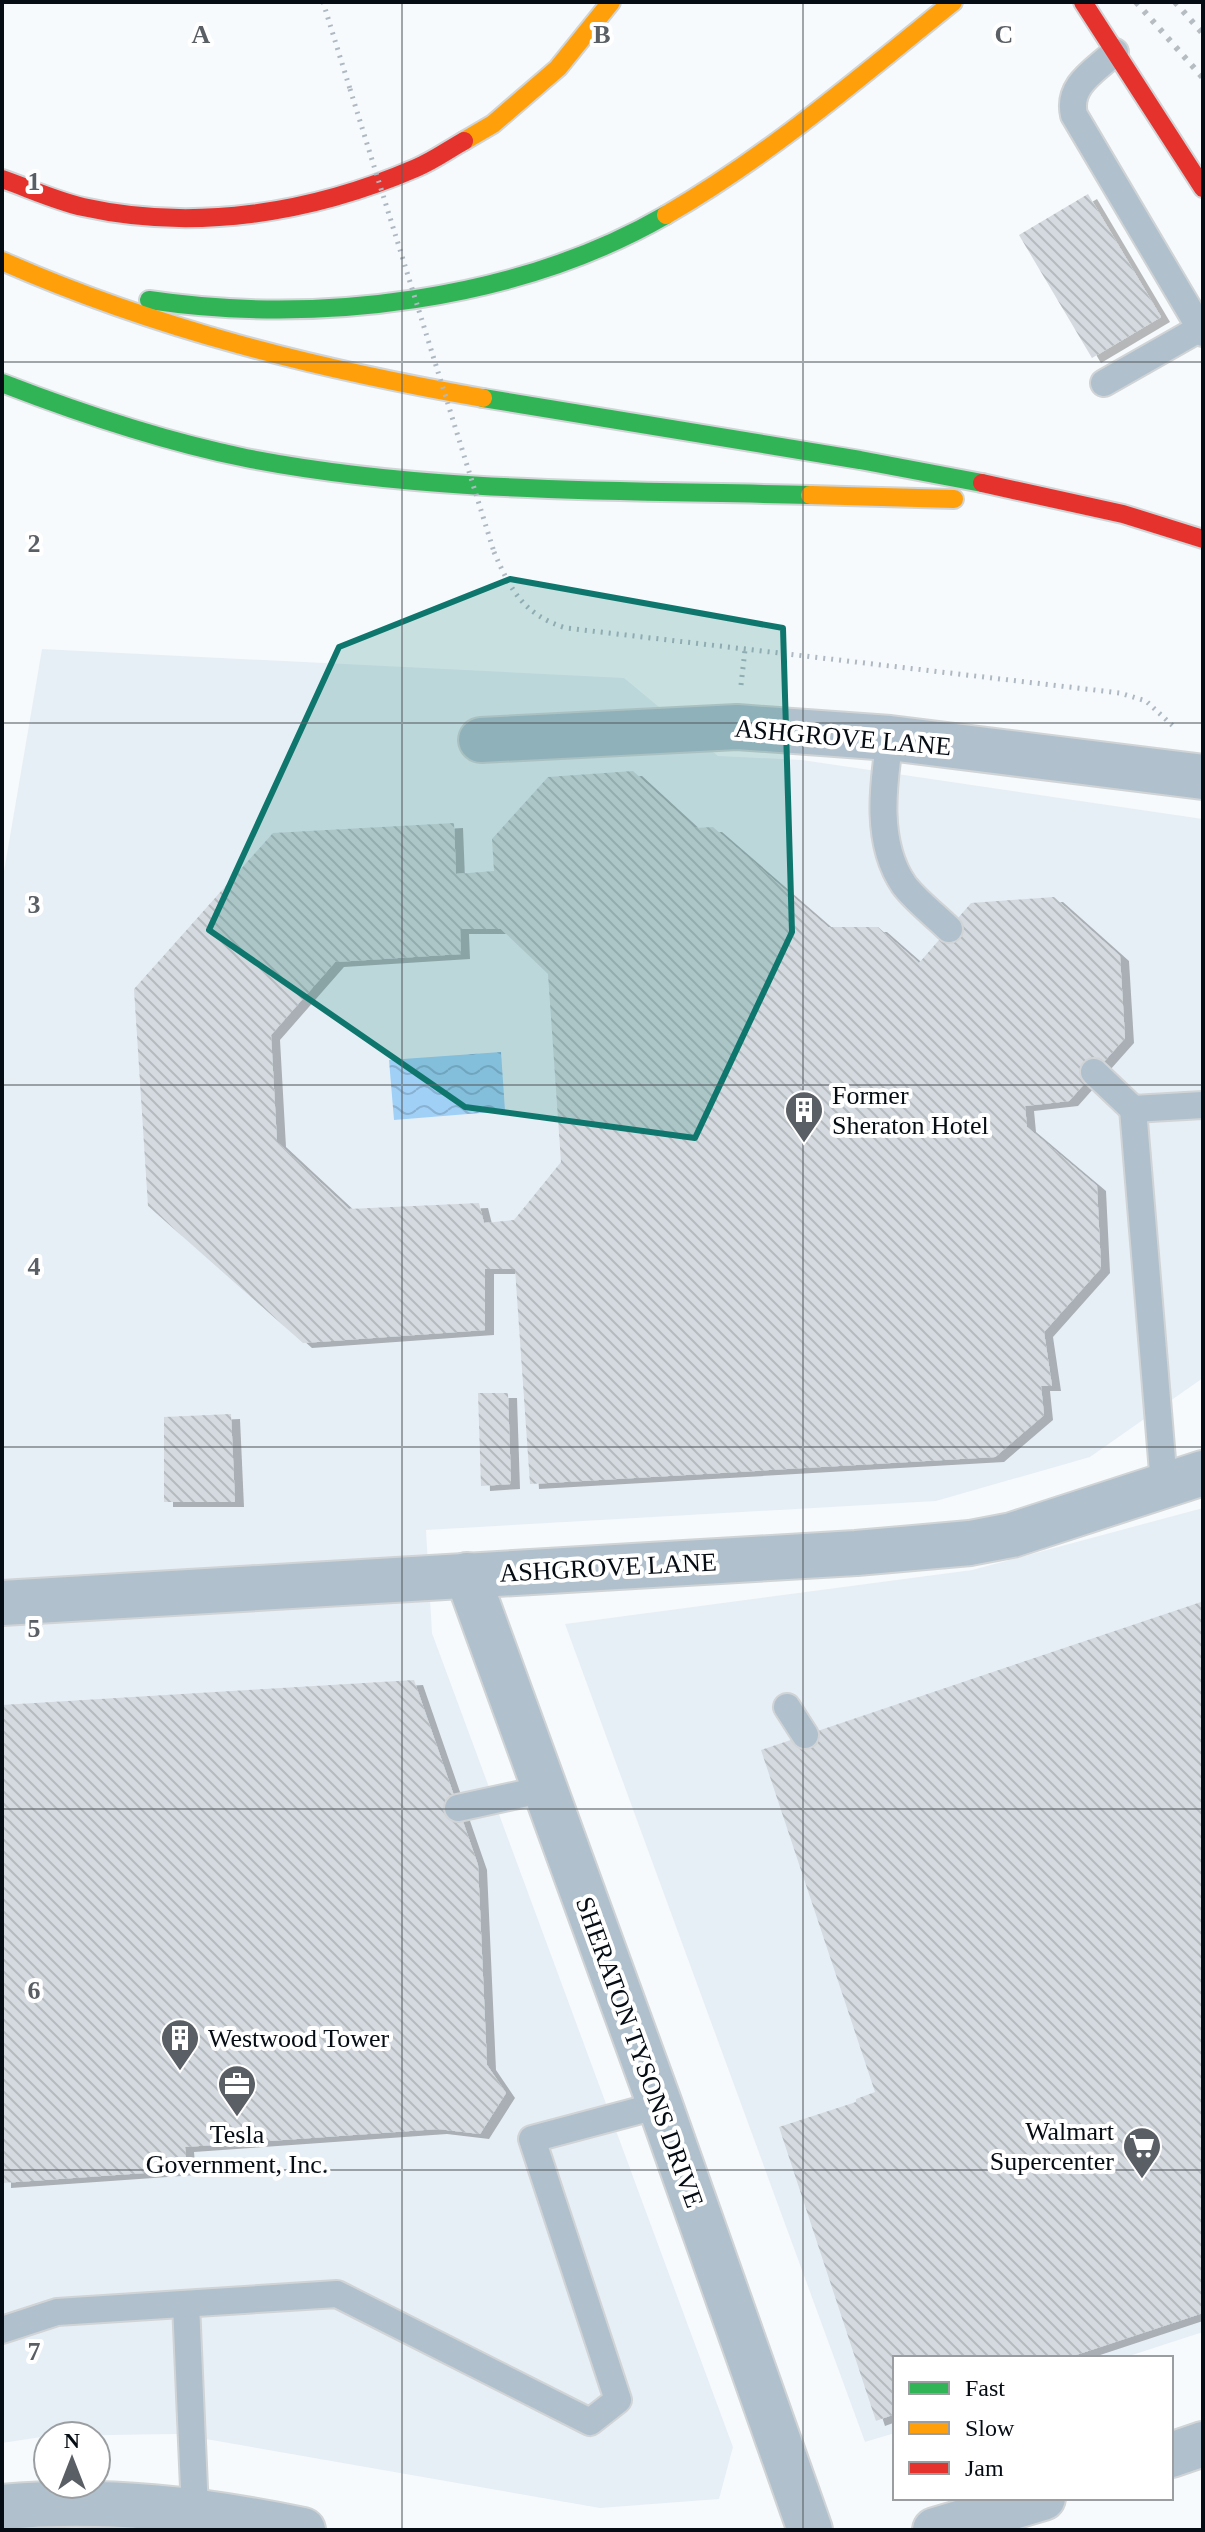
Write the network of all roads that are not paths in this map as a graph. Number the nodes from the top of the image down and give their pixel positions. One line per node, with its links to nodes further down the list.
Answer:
1 (611, 2): 5 (highway)
2 (953, 2): 8 (highway)
3 (1083, 2): 4 (highway)
4 (1115, 52): 6 (highway); 9 (lane)
5 (2, 179)
6 (1203, 188)
7 (2, 261): 8 (highway)
8 (37, 278): 12 (highway)
9 (1201, 331): 11 (lane)
10 (2, 381): 12 (highway)
11 (1104, 383)
12 (1072, 502): 13 (highway)
13 (1203, 539)
14 (890, 738): 15 (street, ASHGROVE LANE); 16 (street, ASHGROVE LANE); 17 (lane)
15 (481, 740)
16 (1203, 777)
17 (949, 929)
18 (1094, 1072): 20 (lane)
19 (1203, 1105): 20 (lane)
20 (1133, 1109): 21 (lane)
21 (1184, 1478): 22 (street, ASHGROVE LANE)
22 (467, 1575): 23 (street, ASHGROVE LANE); 26 (street, SHERATON TYSONS DRIVE)
23 (2, 1603)
24 (787, 1707): 25 (lane)
25 (805, 1735)
26 (545, 1789): 27 (lane); 28 (street, SHERATON TYSONS DRIVE)
27 (458, 1808)
28 (660, 2105): 29 (lane); 37 (street, SHERATON TYSONS DRIVE)
29 (186, 2304): 30 (lane); 35 (lane)
30 (2, 2330)
31 (1203, 2444): 32 (street)
32 (1173, 2454)
33 (1036, 2500): 38 (street)
34 (2, 2507): 35 (street)
35 (195, 2511): 36 (street)
36 (303, 2530)
37 (810, 2530)
38 (935, 2530)

